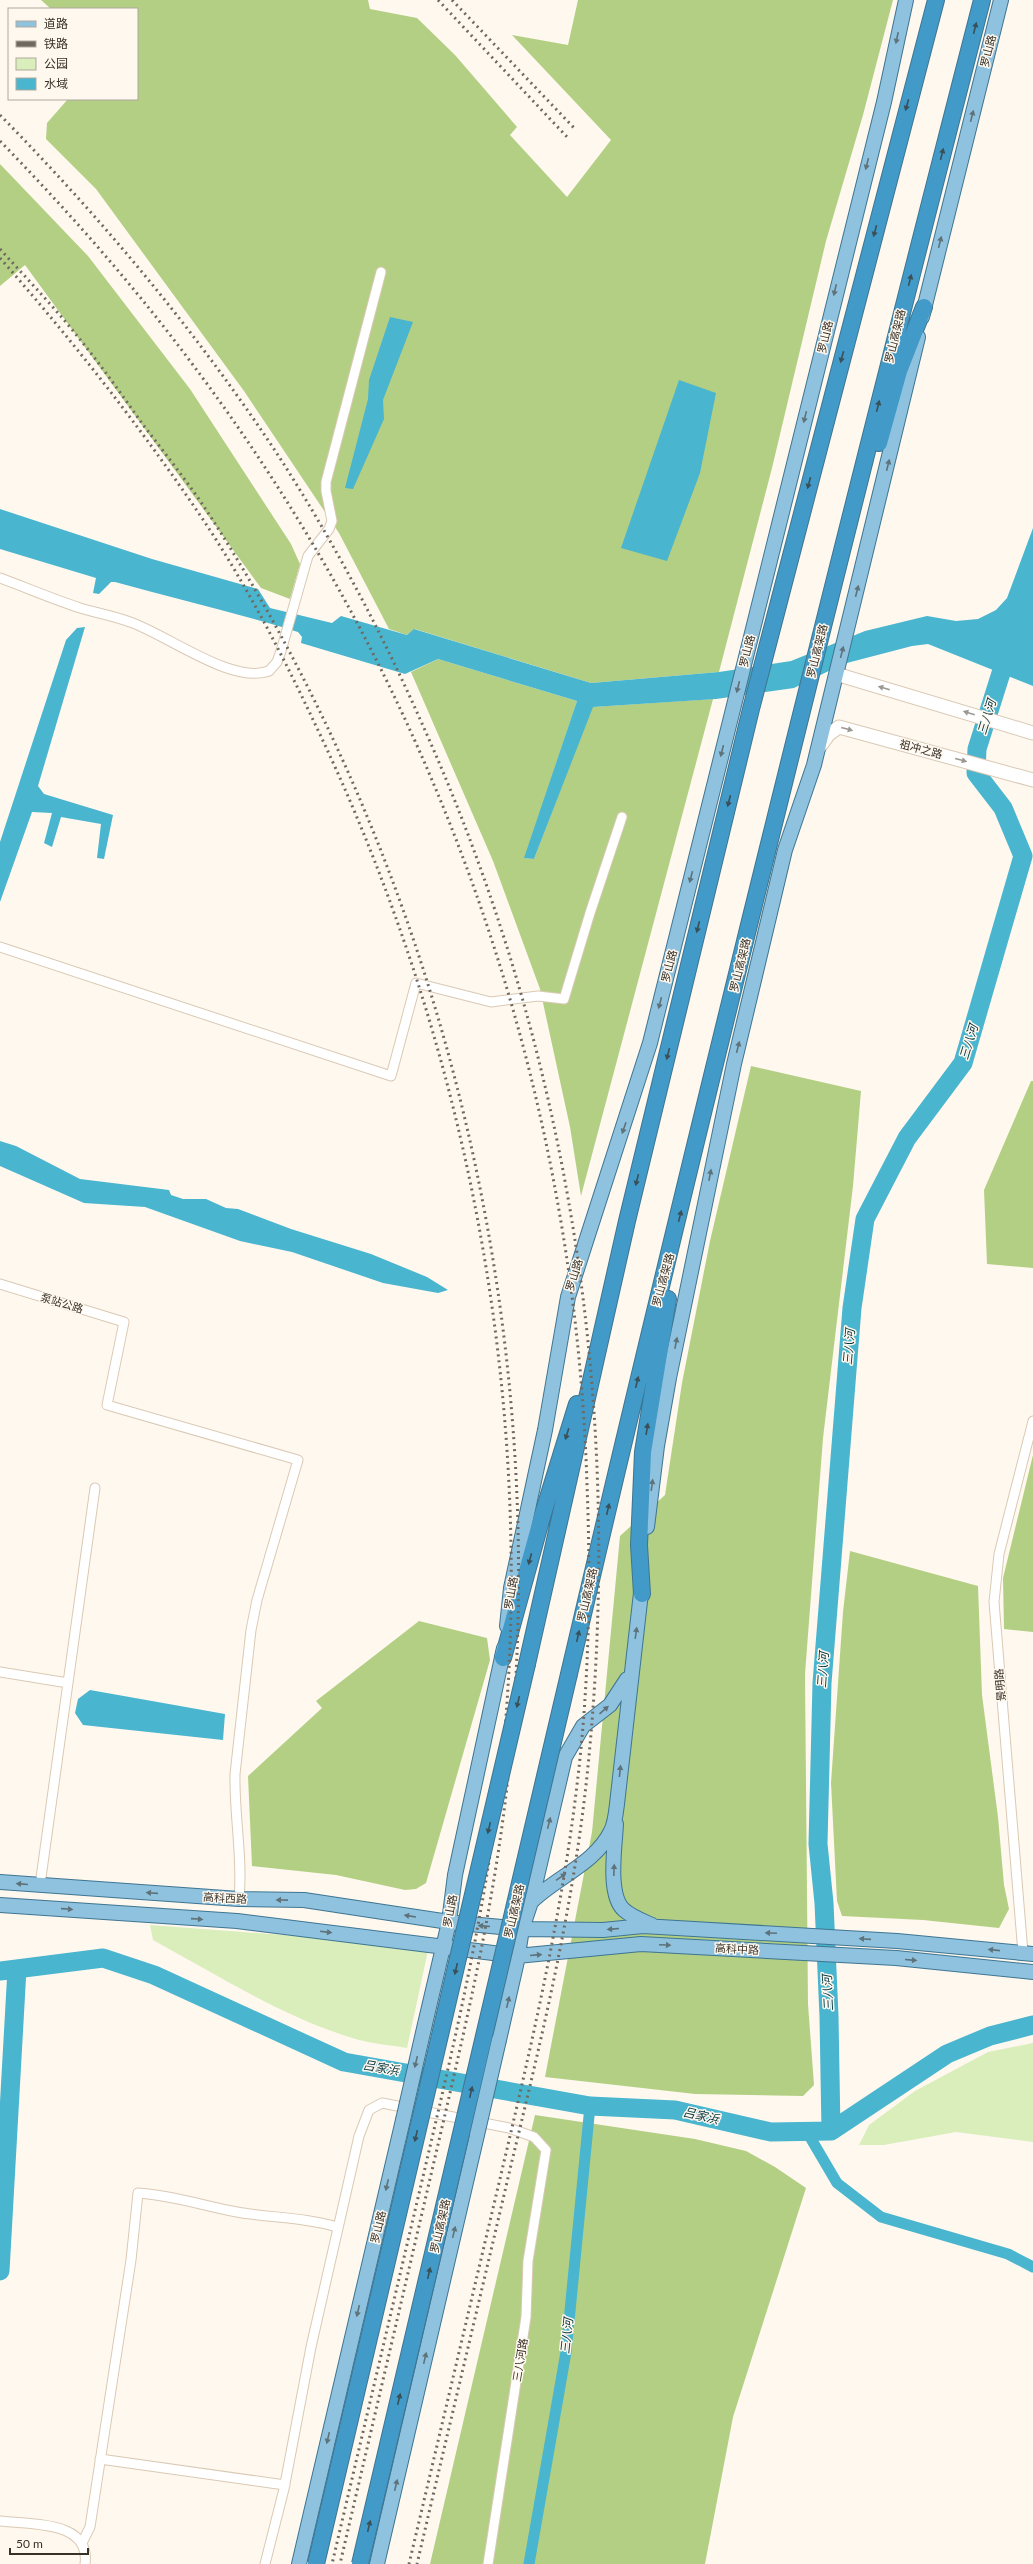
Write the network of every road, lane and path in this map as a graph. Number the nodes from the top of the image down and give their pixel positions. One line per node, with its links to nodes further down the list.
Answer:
1 (906, 0): 23 (main road, 罗山路, one-way to 23)
2 (927, 0): 6 (highway)
3 (936, 0): 6 (highway)
4 (982, 0): 9 (highway, 罗山高架路, one-way to 4)
5 (1001, 0): 8 (main road, 罗山路, one-way to 5)
6 (914, 78): 17 (highway, one-way to 17)
7 (381, 272): 10 (street)
8 (924, 307): 9 (highway); 11 (main road, 罗山路, one-way to 8)
9 (842, 552): 18 (highway, 罗山高架路, one-way to 9)
10 (0, 578)
11 (836, 674): 12 (main road, one-way to 11); 13 (main road, 罗山路)
12 (1033, 733)
13 (818, 749): 14 (main road, 祖冲之路, one-way to 14); 22 (main road, 罗山路, one-way to 13)
14 (1030, 779)
15 (622, 817): 16 (street)
16 (0, 947)
17 (627, 1221): 23 (highway, one-way to 23); 48 (highway, one-way to 48, bridge)
18 (675, 1236): 22 (highway, one-way to 18); 49 (highway, 罗山高架路, one-way to 18, bridge)
19 (0, 1284): 30 (street, 泵站公路)
20 (1033, 1421): 37 (street, 景明路)
21 (95, 1488): 26 (street)
22 (642, 1594): 24 (main road, 罗山路, one-way to 22)
23 (503, 1658): 33 (main road, 罗山路)
24 (631, 1671): 27 (main road, 罗山路, one-way to 24); 31 (main road, 罗山路, one-way to 24)
25 (0, 1672): 26 (street)
26 (68, 1683): 29 (street)
27 (617, 1804): 31 (main road, 罗山路, one-way to 27); 34 (main road, one-way to 27)
28 (0, 1882): 29 (main road, 高科西路, one-way to 28)
29 (40, 1885): 30 (main road, 高科西路, one-way to 29)
30 (239, 1900): 33 (main road, 高科西路, one-way to 30)
31 (531, 1902): 35 (main road, 罗山路)
32 (0, 1905): 36 (main road, 高科西路, one-way to 36)
33 (449, 1922): 35 (main road, 高科中路, one-way to 33); 36 (main road, 罗山路)
34 (658, 1927): 35 (main road, 高科中路, one-way to 35); 37 (main road, 高科中路, one-way to 34)
35 (522, 1929): 38 (main road, 罗山路)
36 (442, 1947): 38 (main road, 高科中路); 47 (main road, 罗山路, one-way to 47, bridge)
37 (1028, 1953)
38 (517, 1956): 39 (main road, 高科中路, one-way to 39); 50 (main road, 罗山路, one-way to 38, bridge)
39 (1033, 1972)
40 (337, 2227): 41 (street); 42 (street); 51 (street, 三八河路)
41 (100, 2459): 42 (street); 44 (street)
42 (285, 2485): 46 (street)
43 (0, 2520): 44 (street)
44 (83, 2541): 45 (street)
45 (85, 2564)
46 (265, 2564)
47 (299, 2564)
48 (316, 2564)
49 (360, 2564)
50 (377, 2564)
51 (488, 2564)

